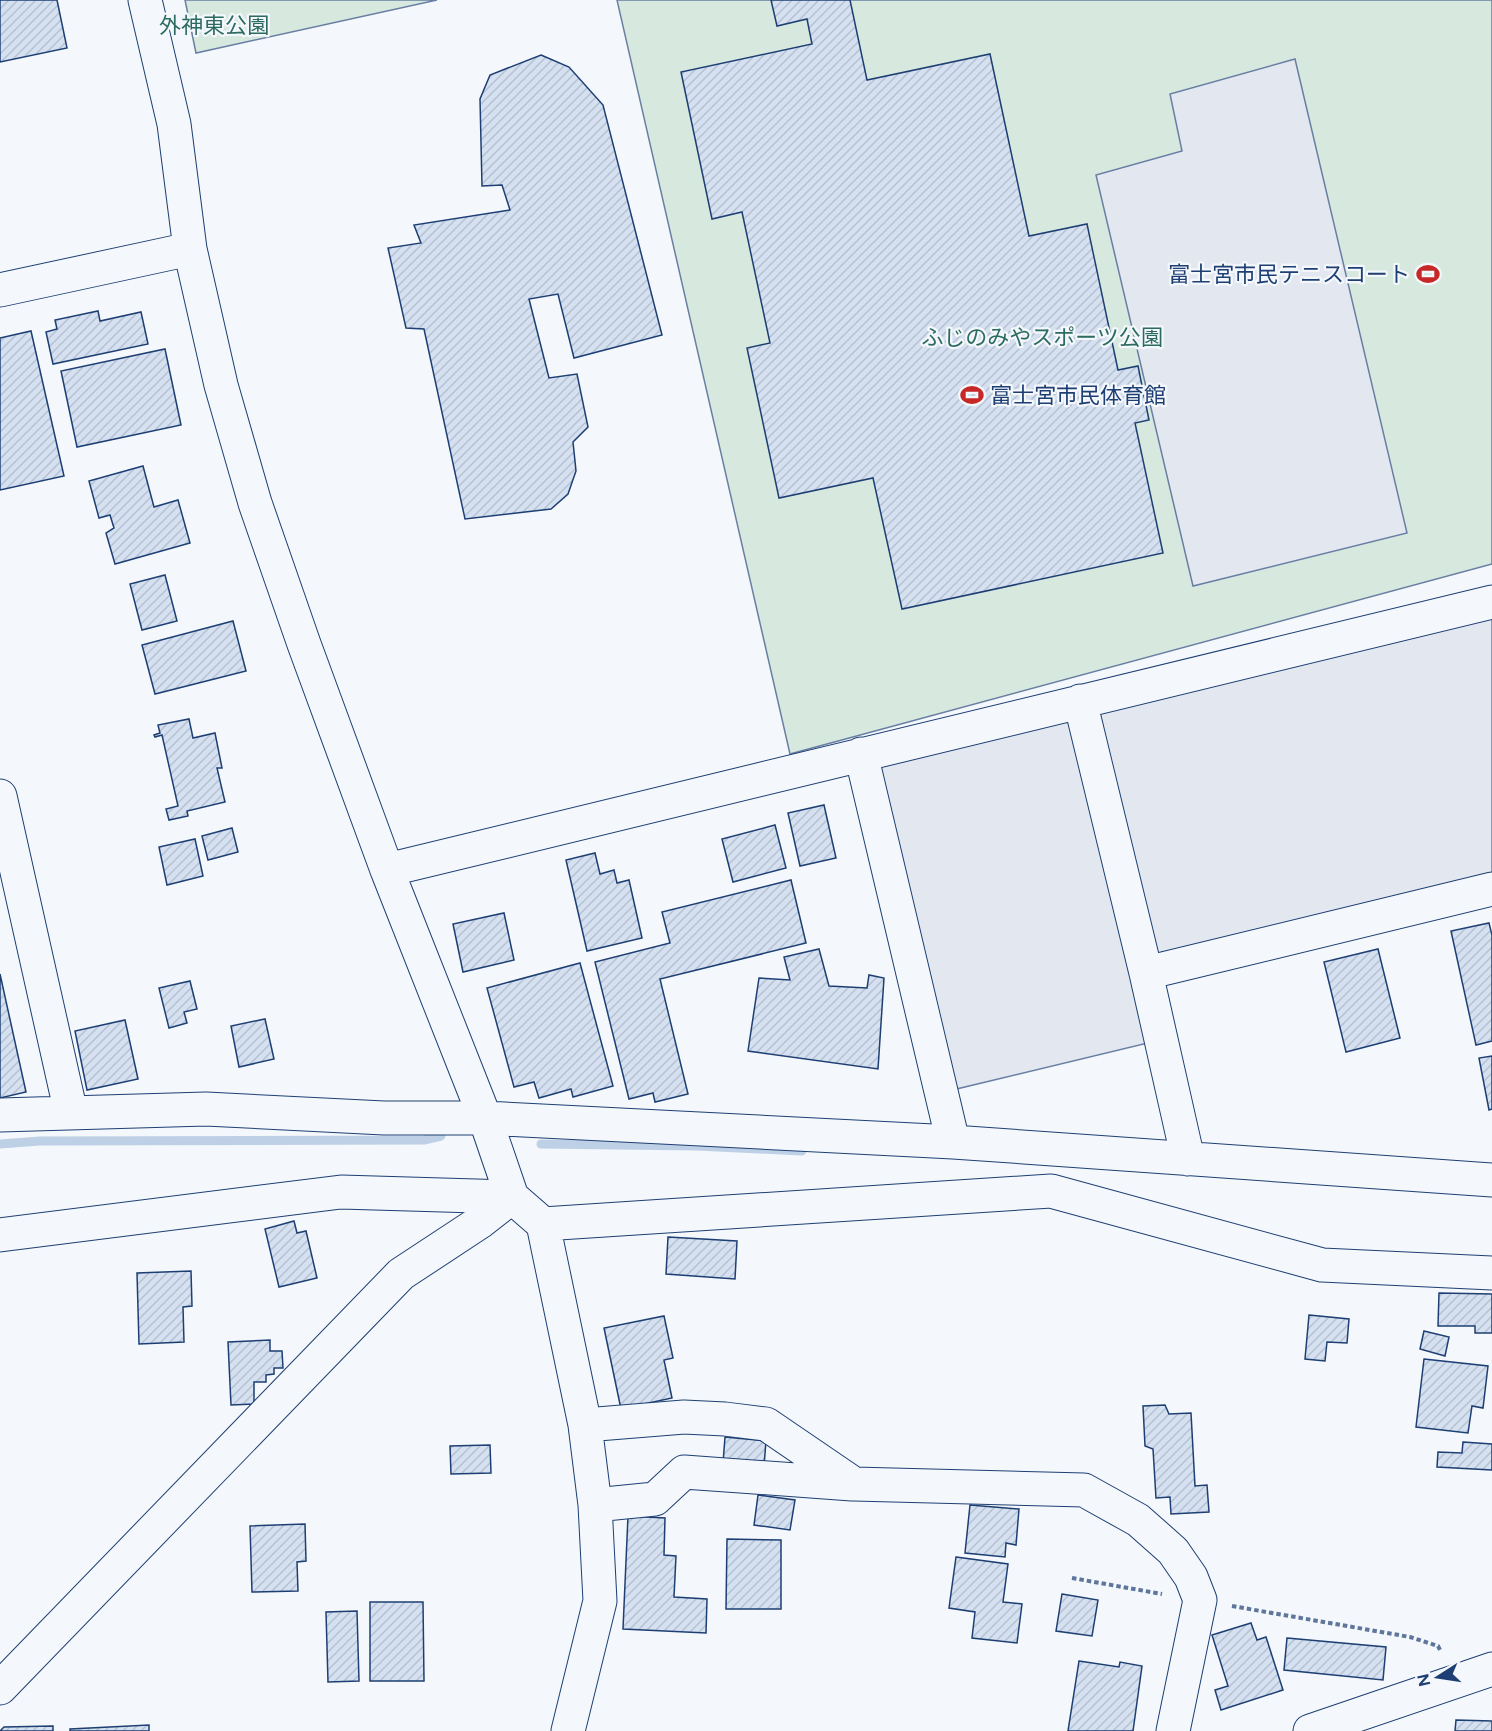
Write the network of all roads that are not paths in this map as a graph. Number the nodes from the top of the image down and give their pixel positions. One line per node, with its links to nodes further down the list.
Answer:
1 (145, 0): 2 (street)
2 (190, 249): 3 (street); 8 (street)
3 (0, 290)
4 (1492, 602): 5 (street)
5 (1080, 701): 6 (street); 10 (street)
6 (861, 754): 8 (street); 14 (street)
7 (0, 796): 11 (street)
8 (387, 870): 13 (street)
9 (1492, 889): 10 (street)
10 (1146, 973): 15 (street)
11 (71, 1113): 12 (street); 13 (street)
12 (0, 1115)
13 (485, 1118): 14 (street); 17 (street)
14 (953, 1142): 15 (street)
15 (1188, 1159): 16 (street)
16 (1492, 1180)
17 (512, 1197): 18 (street); 19 (street); 25 (street)
18 (543, 1224): 20 (street); 21 (street)
19 (0, 1235)
20 (1492, 1273)
21 (585, 1425): 22 (street); 23 (street)
22 (854, 1484): 23 (street); 27 (street)
23 (595, 1505): 26 (street)
24 (1492, 1669): 28 (street)
25 (0, 1688)
26 (568, 1731)
27 (1173, 1731)
28 (1310, 1731)

